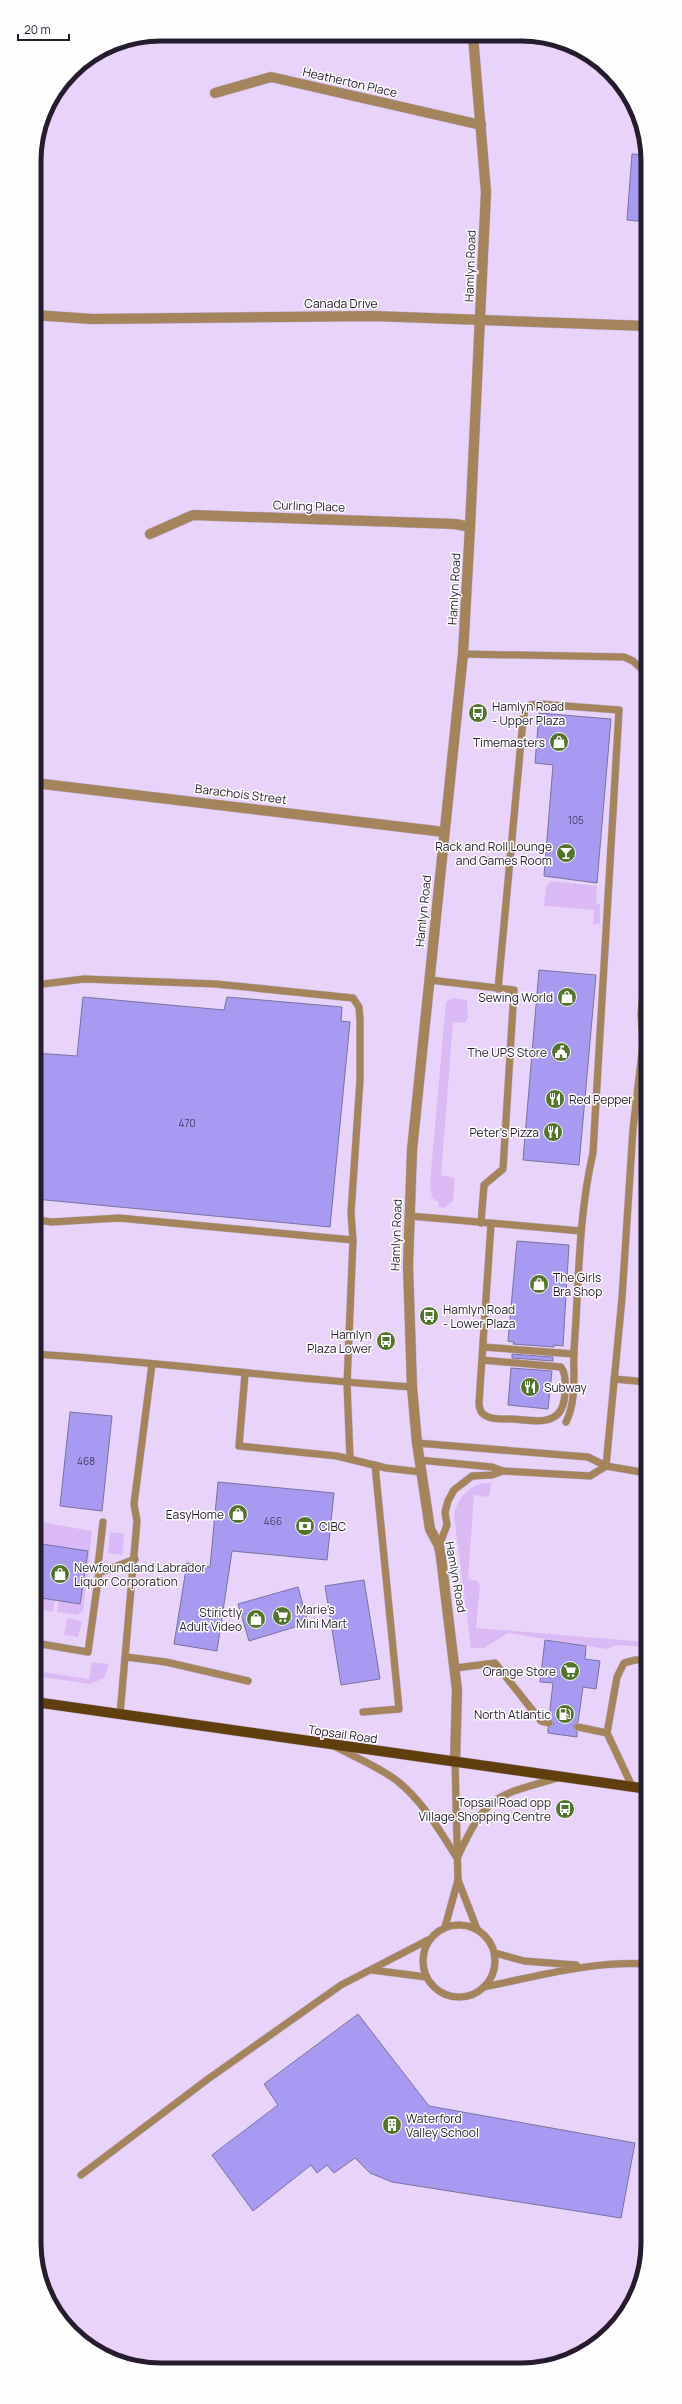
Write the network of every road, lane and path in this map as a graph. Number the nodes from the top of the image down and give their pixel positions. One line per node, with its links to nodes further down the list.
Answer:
1 (473, 41): 3 (street, Hamlyn Road)
2 (215, 93): 3 (street, Heatherton Place)
3 (481, 125): 5 (street, Hamlyn Road)
4 (41, 315): 5 (street, Canada Drive)
5 (481, 320): 6 (street, Canada Drive); 7 (street, Hamlyn Road)
6 (641, 326)
7 (470, 527): 8 (street, Curling Place); 9 (street, Hamlyn Road)
8 (150, 534)
9 (463, 654): 10 (lane); 12 (street, Hamlyn Road)
10 (641, 668)
11 (41, 783): 12 (street, Barachois Street)
12 (444, 832): 13 (street, Hamlyn Road)
13 (430, 980): 15 (lane); 17 (street, Hamlyn Road)
14 (41, 984): 22 (lane)
15 (498, 989): 19 (lane); 21 (lane)
16 (641, 1072): 29 (lane)
17 (410, 1216): 19 (lane); 32 (street, Hamlyn Road)
18 (41, 1221): 22 (lane)
19 (481, 1223): 20 (lane)
20 (491, 1224): 21 (lane); 23 (lane)
21 (582, 1231): 24 (lane)
22 (353, 1240): 31 (lane)
23 (483, 1346): 24 (lane); 26 (lane)
24 (574, 1354): 33 (lane)
25 (41, 1355): 27 (lane)
26 (482, 1360): 26 (lane)
27 (152, 1364): 28 (lane); 44 (lane)
28 (246, 1374): 31 (lane); 35 (lane)
29 (614, 1379): 30 (lane); 38 (lane)
30 (641, 1381)
31 (347, 1384): 32 (lane); 35 (lane)
32 (412, 1387): 34 (street, Hamlyn Road)
33 (566, 1422)
34 (417, 1443): 36 (street, Hamlyn Road); 38 (lane)
35 (350, 1458): 37 (lane)
36 (419, 1460): 39 (lane); 40 (street, Hamlyn Road)
37 (375, 1465): 40 (lane); 52 (lane)
38 (606, 1466): 39 (lane); 41 (lane)
39 (503, 1471): 43 (lane)
40 (420, 1472): 43 (street, Hamlyn Road)
41 (641, 1472)
42 (103, 1522): 45 (lane)
43 (439, 1546): 49 (street, Hamlyn Road)
44 (135, 1559): 45 (lane); 47 (lane)
45 (99, 1574): 46 (lane)
46 (41, 1644)
47 (126, 1656): 50 (lane); 53 (lane)
48 (641, 1660): 56 (lane)
49 (455, 1668): 54 (lane); 58 (street, Hamlyn Road)
50 (248, 1681)
51 (41, 1703): 53 (main road, Topsail Road)
52 (363, 1712)
53 (120, 1714): 57 (main road, Topsail Road)
54 (549, 1723)
55 (578, 1727): 56 (lane)
56 (607, 1733): 60 (lane)
57 (332, 1746): 58 (main road, Topsail Road); 62 (lane)
58 (455, 1762): 59 (main road, Topsail Road); 62 (lane)
59 (558, 1778): 60 (main road, Topsail Road); 62 (lane)
60 (632, 1786): 61 (main road, Topsail Road)
61 (641, 1788)
62 (457, 1858): 63 (lane)
63 (458, 1880): 64 (lane); 65 (lane)
64 (445, 1927): 65 (lane); 66 (lane)
65 (477, 1929): 67 (lane)
66 (428, 1940): 70 (lane); 71 (lane)
67 (495, 1953): 69 (lane); 72 (lane)
68 (641, 1964): 69 (lane)
69 (584, 1966): 72 (lane)
70 (372, 1970): 71 (lane); 73 (lane)
71 (426, 1977): 72 (lane)
72 (484, 1987)
73 (81, 2175)

